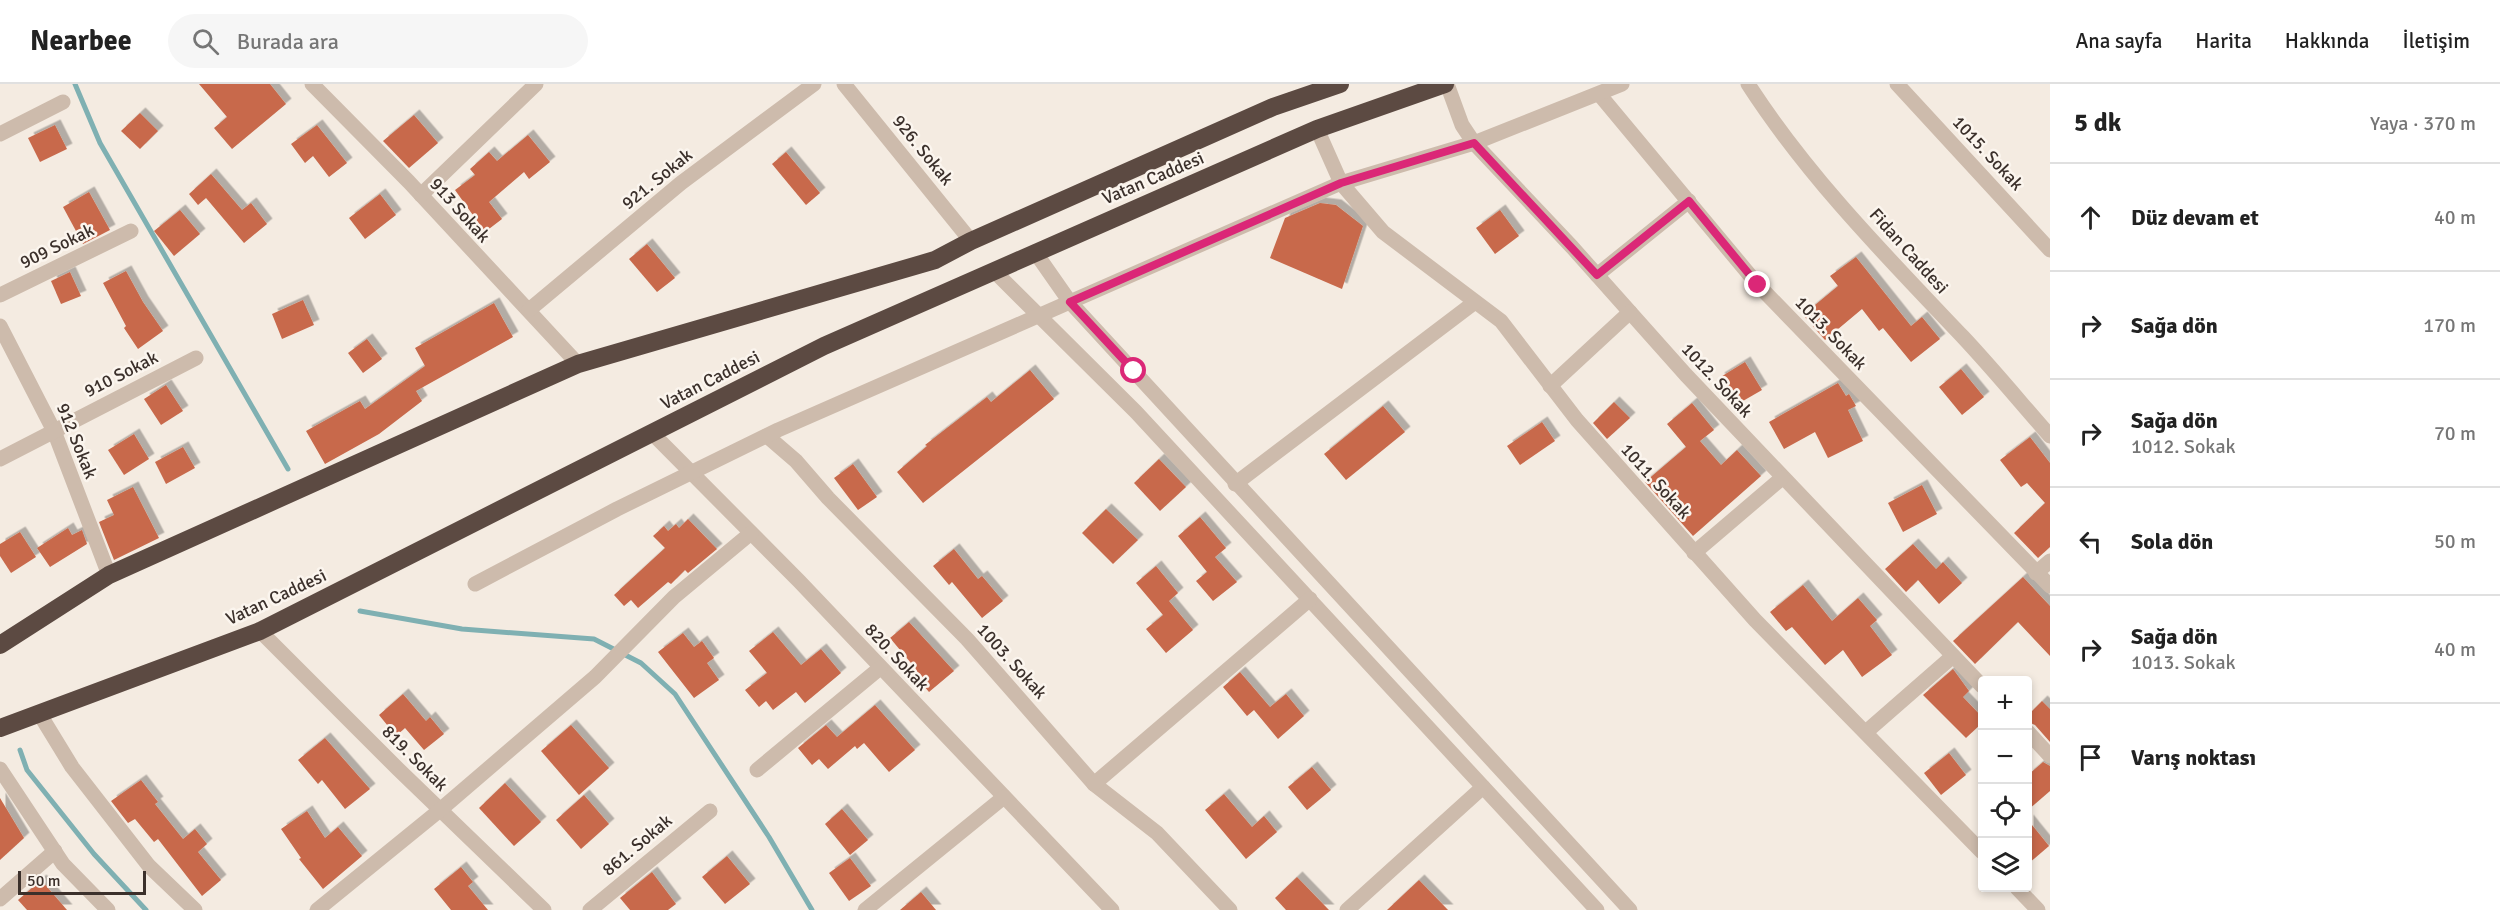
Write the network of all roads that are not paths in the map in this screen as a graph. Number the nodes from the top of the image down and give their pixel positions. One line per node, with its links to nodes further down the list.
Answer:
1 (312, 84): 16 (street, 913 Sokak)
2 (536, 84): 16 (street)
3 (814, 84): 27 (street, 921. Sokak)
4 (844, 84): 19 (street, 926. Sokak)
5 (1340, 84): 19 (highway, Vatan Caddesi)
6 (1446, 84): 12 (highway, Vatan Caddesi); 14 (street, 1012. Sokak)
7 (1623, 84): 10 (street)
8 (1748, 84): 37 (street, Fidan Caddesi)
9 (1897, 84): 20 (street, 1015. Sokak)
10 (1599, 94): 14 (street); 17 (street, 1013. Sokak)
11 (63, 102): 13 (street)
12 (1317, 129): 15 (street, 1011. Sokak); 21 (highway, Vatan Caddesi)
13 (0, 134)
14 (1474, 143): 15 (street); 23 (street, 1012. Sokak)
15 (1341, 183): 25 (street); 26 (street, 1011. Sokak)
16 (421, 195): 27 (street, 913 Sokak)
17 (1689, 201): 23 (street); 45 (street, 1013. Sokak)
18 (131, 231): 24 (street, 909 Sokak)
19 (971, 241): 32 (highway, Vatan Caddesi)
20 (2050, 250)
21 (1035, 252): 22 (highway, Vatan Caddesi); 25 (street)
22 (995, 272): 29 (street); 35 (highway, Vatan Caddesi)
23 (1597, 275): 28 (street, 1012. Sokak)
24 (0, 295)
25 (1070, 302): 29 (street); 41 (street)
26 (1475, 302): 33 (street, 1011. Sokak); 41 (street)
27 (529, 310): 32 (street, 913 Sokak)
28 (1630, 312): 33 (street); 40 (street, 1012. Sokak)
29 (1037, 315): 36 (street); 49 (street)
30 (0, 326): 34 (street, 912 Sokak)
31 (196, 357): 34 (street, 910 Sokak)
32 (578, 364): 46 (highway, Vatan Caddesi)
33 (1550, 386): 43 (street, 1011. Sokak)
34 (54, 431): 38 (street, 910 Sokak); 46 (street, 912 Sokak)
35 (652, 433): 39 (street, 820. Sokak); 50 (highway, Vatan Caddesi)
36 (767, 436): 39 (street); 62 (street, 1003. Sokak)
37 (2050, 436)
38 (0, 459)
39 (691, 473): 42 (street, 820. Sokak); 47 (street)
40 (1782, 478): 43 (street); 52 (street, 1012. Sokak)
41 (1235, 484): 81 (street)
42 (751, 533): 53 (street, 820. Sokak); 65 (street)
43 (1694, 553): 57 (street, 1011. Sokak)
44 (2050, 561): 45 (street)
45 (2036, 573): 48 (street, 1013. Sokak)
46 (109, 575): 51 (highway, Vatan Caddesi)
47 (475, 584)
48 (2050, 586)
49 (1310, 599): 62 (street); 63 (street)
50 (260, 631): 55 (highway, Vatan Caddesi); 65 (street, 819. Sokak)
51 (0, 645)
52 (1953, 656): 54 (street, 1012. Sokak); 57 (street)
53 (880, 668): 61 (street); 64 (street, 820. Sokak)
54 (1978, 681)
55 (39, 713): 56 (highway, Vatan Caddesi); 73 (street)
56 (0, 728)
57 (1866, 732): 67 (street, 1011. Sokak)
58 (2032, 736): 59 (street)
59 (2050, 756)
60 (0, 769): 68 (street)
61 (757, 770)
62 (1094, 784): 79 (street, 1003. Sokak)
63 (1483, 787): 71 (street); 80 (street)
64 (1004, 797): 77 (street); 78 (street, 820. Sokak)
65 (440, 810): 74 (street); 75 (street, 819. Sokak)
66 (710, 810): 76 (street, 861. Sokak)
67 (1978, 847)
68 (55, 851): 70 (street); 72 (street)
69 (2021, 892): 82 (street)
70 (0, 899)
71 (1594, 909)
72 (108, 910)
73 (195, 910)
74 (316, 910)
75 (544, 910)
76 (590, 910)
77 (866, 910)
78 (1112, 910)
79 (1230, 910)
80 (1347, 910)
81 (1630, 910)
82 (2038, 910)

